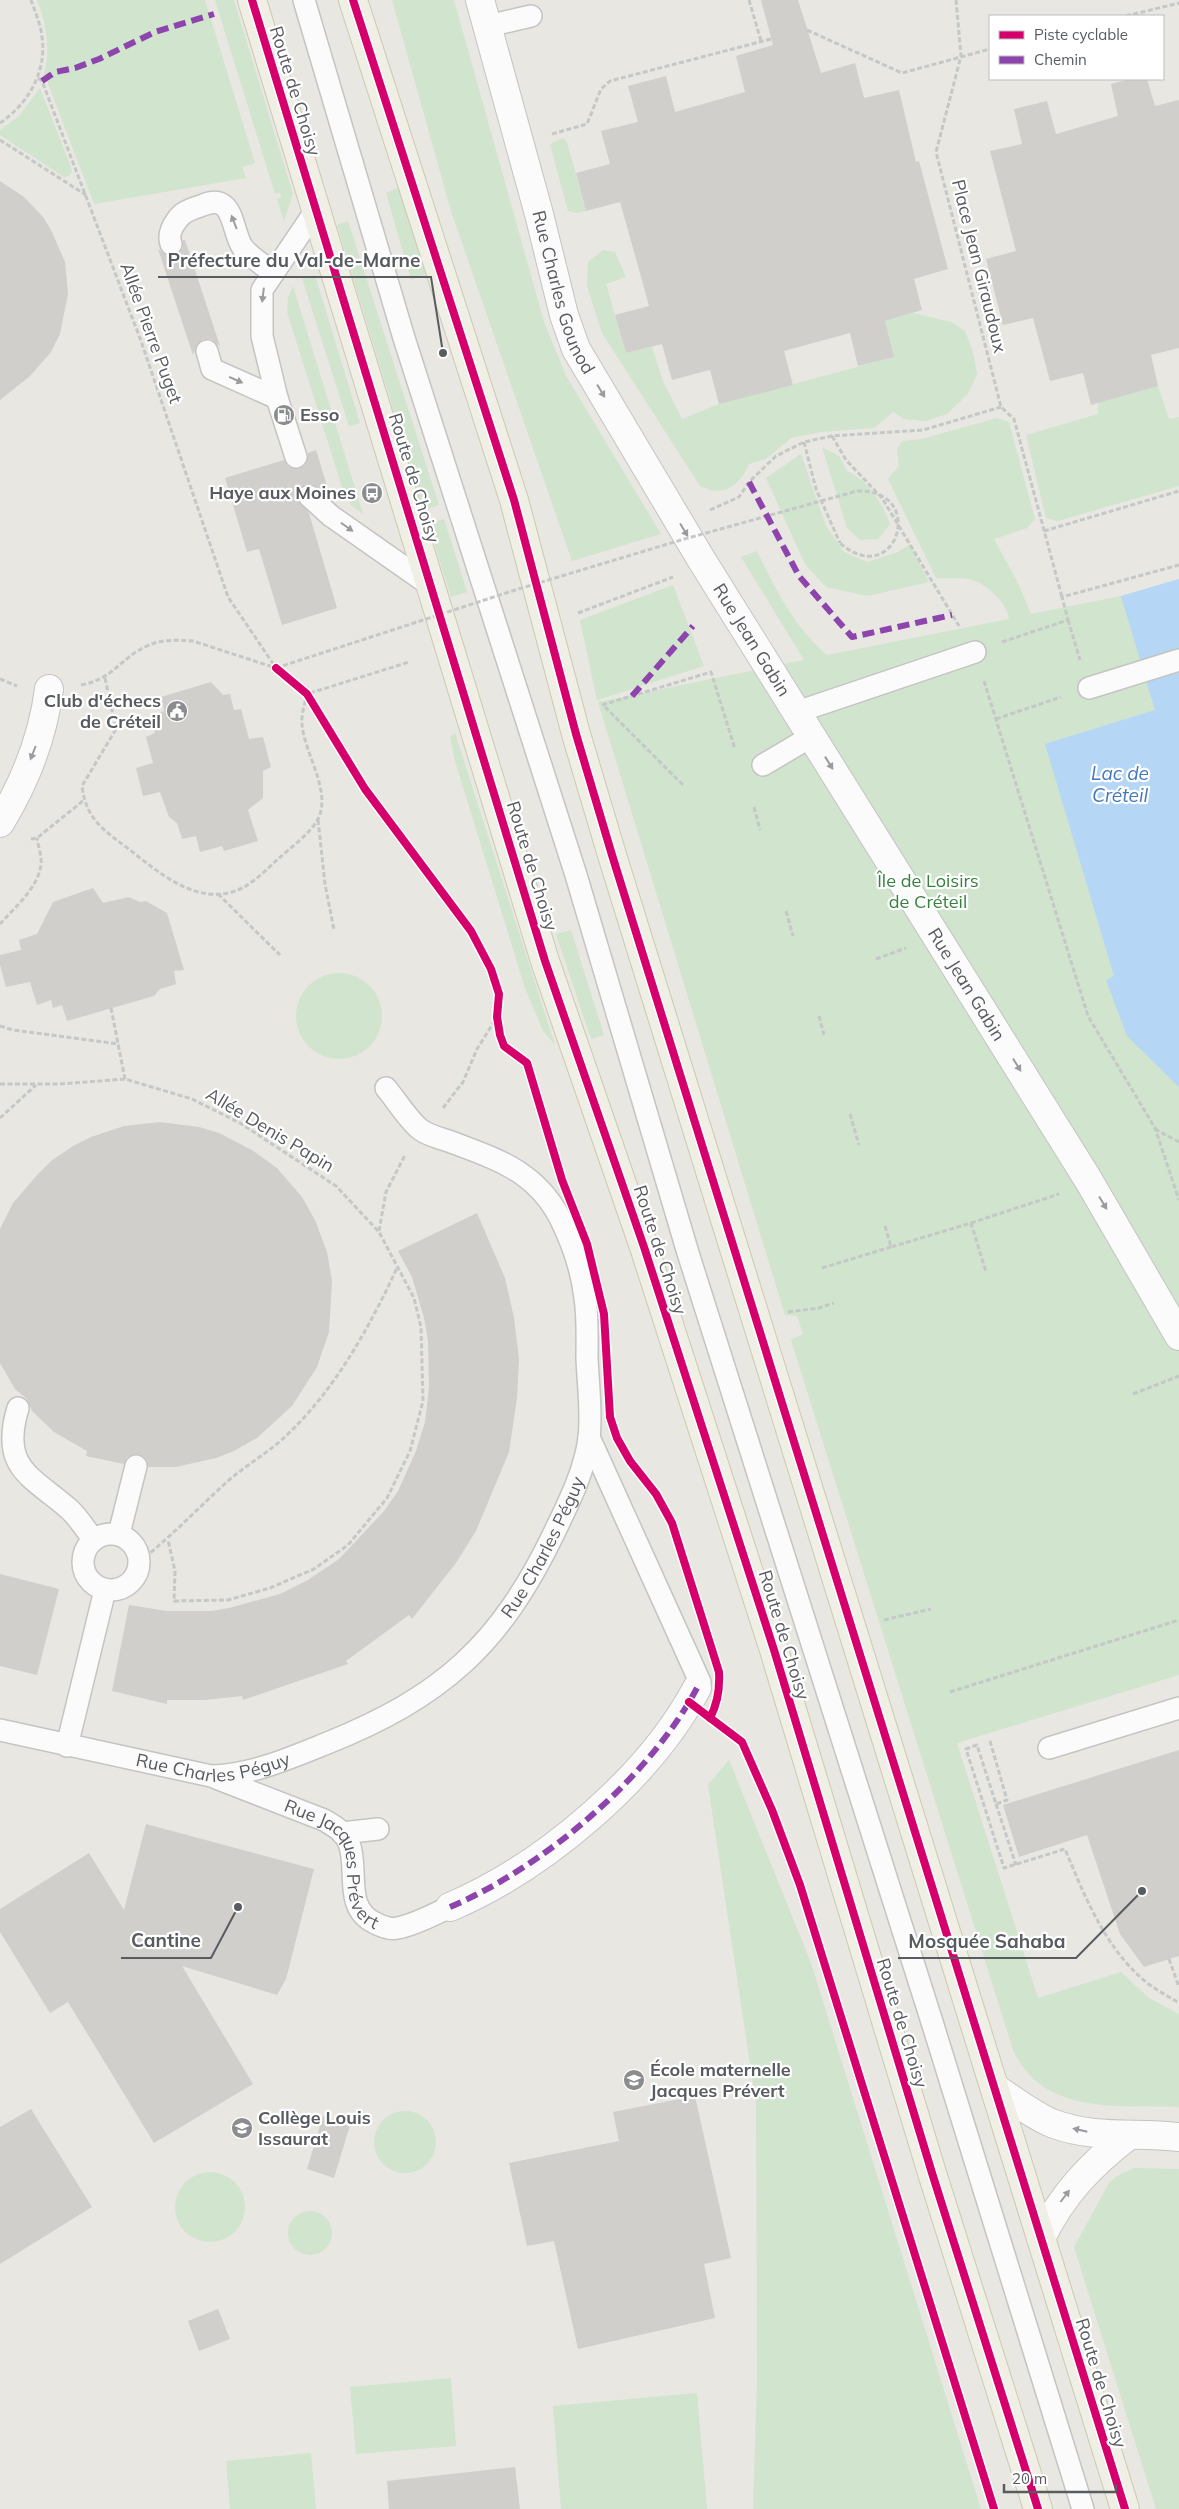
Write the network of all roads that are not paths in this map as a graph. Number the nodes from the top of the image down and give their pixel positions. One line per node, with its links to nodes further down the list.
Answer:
1 (252, 0): 7 (main road, Route de Choisy)
2 (304, 0): 46 (lane, Route de Choisy)
3 (353, 0): 41 (main road, Route de Choisy)
4 (480, 0): 6 (street, Rue Charles Gounod)
5 (531, 16): 6 (lane)
6 (488, 26): 14 (street, Rue Charles Gounod, one-way to 14)
7 (316, 210): 9 (lane); 15 (main road, Route de Choisy)
8 (172, 244): 9 (lane, one-way to 8)
9 (273, 273): 11 (lane, one-way to 11)
10 (207, 351): 11 (lane, one-way to 11)
11 (277, 398): 12 (lane)
12 (296, 456)
13 (309, 496): 15 (lane, one-way to 15)
14 (690, 566): 20 (street, Rue Jean Gabin)
15 (431, 586): 45 (main road, Route de Choisy)
16 (975, 652): 20 (lane)
17 (1179, 660): 18 (lane)
18 (1089, 688)
19 (50, 689): 23 (street, one-way to 23)
20 (798, 712): 21 (street, Rue Jean Gabin)
21 (812, 736): 22 (lane); 25 (street, Rue Jean Gabin, one-way to 25)
22 (763, 765)
23 (0, 822)
24 (386, 1088): 27 (lane, Rue Charles Péguy)
25 (1179, 1336)
26 (18, 1408): 30 (lane)
27 (589, 1438): 32 (lane); 37 (lane, Rue Charles Péguy)
28 (136, 1466): 29 (lane)
29 (118, 1534): 30 (lane); 31 (lane)
30 (93, 1539): 31 (lane)
31 (105, 1590): 35 (lane)
32 (697, 1688): 40 (street)
33 (1179, 1708): 36 (lane)
34 (0, 1730): 35 (lane, Rue Charles Péguy)
35 (68, 1746): 37 (lane, Rue Charles Péguy)
36 (1049, 1748)
37 (211, 1776): 39 (lane, Rue Jacques Prévert)
38 (378, 1829): 39 (lane)
39 (342, 1834): 40 (lane, Rue Jacques Prévert)
40 (450, 1907)
41 (995, 2088): 42 (street, one-way to 41); 44 (main road, Route de Choisy)
42 (1128, 2136): 43 (street); 44 (street, one-way to 42)
43 (1179, 2137)
44 (1041, 2238): 47 (main road, Route de Choisy)
45 (1038, 2509)
46 (1083, 2509)
47 (1125, 2509)

